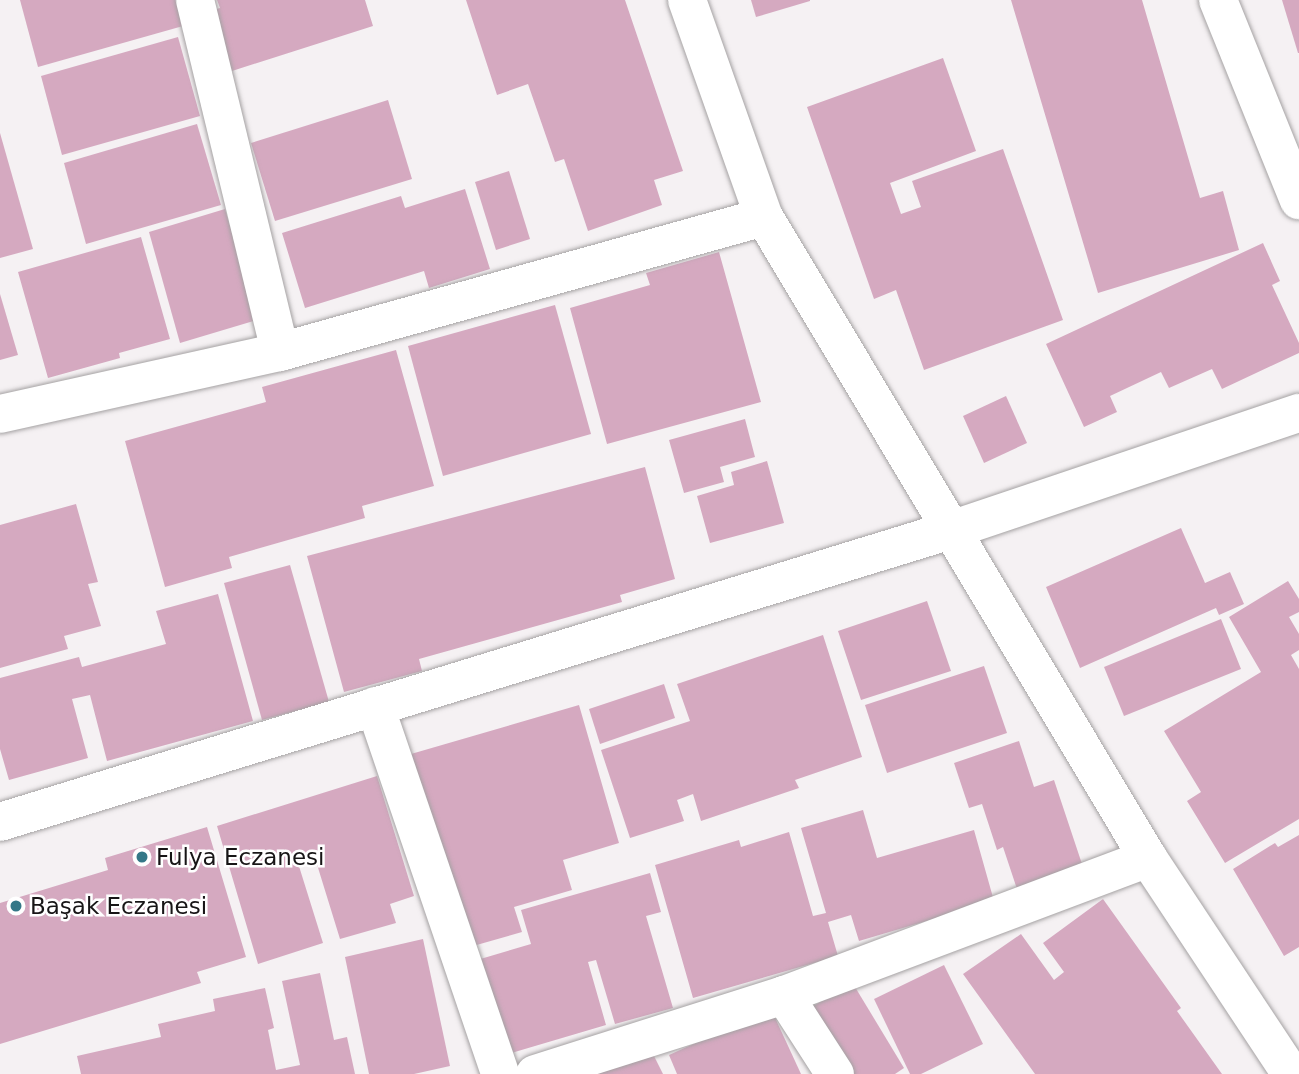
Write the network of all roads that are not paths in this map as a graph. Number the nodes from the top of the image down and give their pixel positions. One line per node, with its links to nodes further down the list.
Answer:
1 (195, 0): 6 (street)
2 (687, 0): 5 (street)
3 (1217, 0): 4 (street)
4 (1299, 201)
5 (764, 217): 6 (street); 9 (street)
6 (280, 352): 8 (street)
7 (1299, 413): 9 (street)
8 (0, 414)
9 (954, 529): 10 (street); 12 (street)
10 (375, 706): 11 (street); 14 (street)
11 (0, 822)
12 (1148, 858): 13 (street); 17 (street)
13 (784, 995): 15 (street); 16 (street)
14 (500, 1074)
15 (535, 1074)
16 (835, 1074)
17 (1291, 1074)

